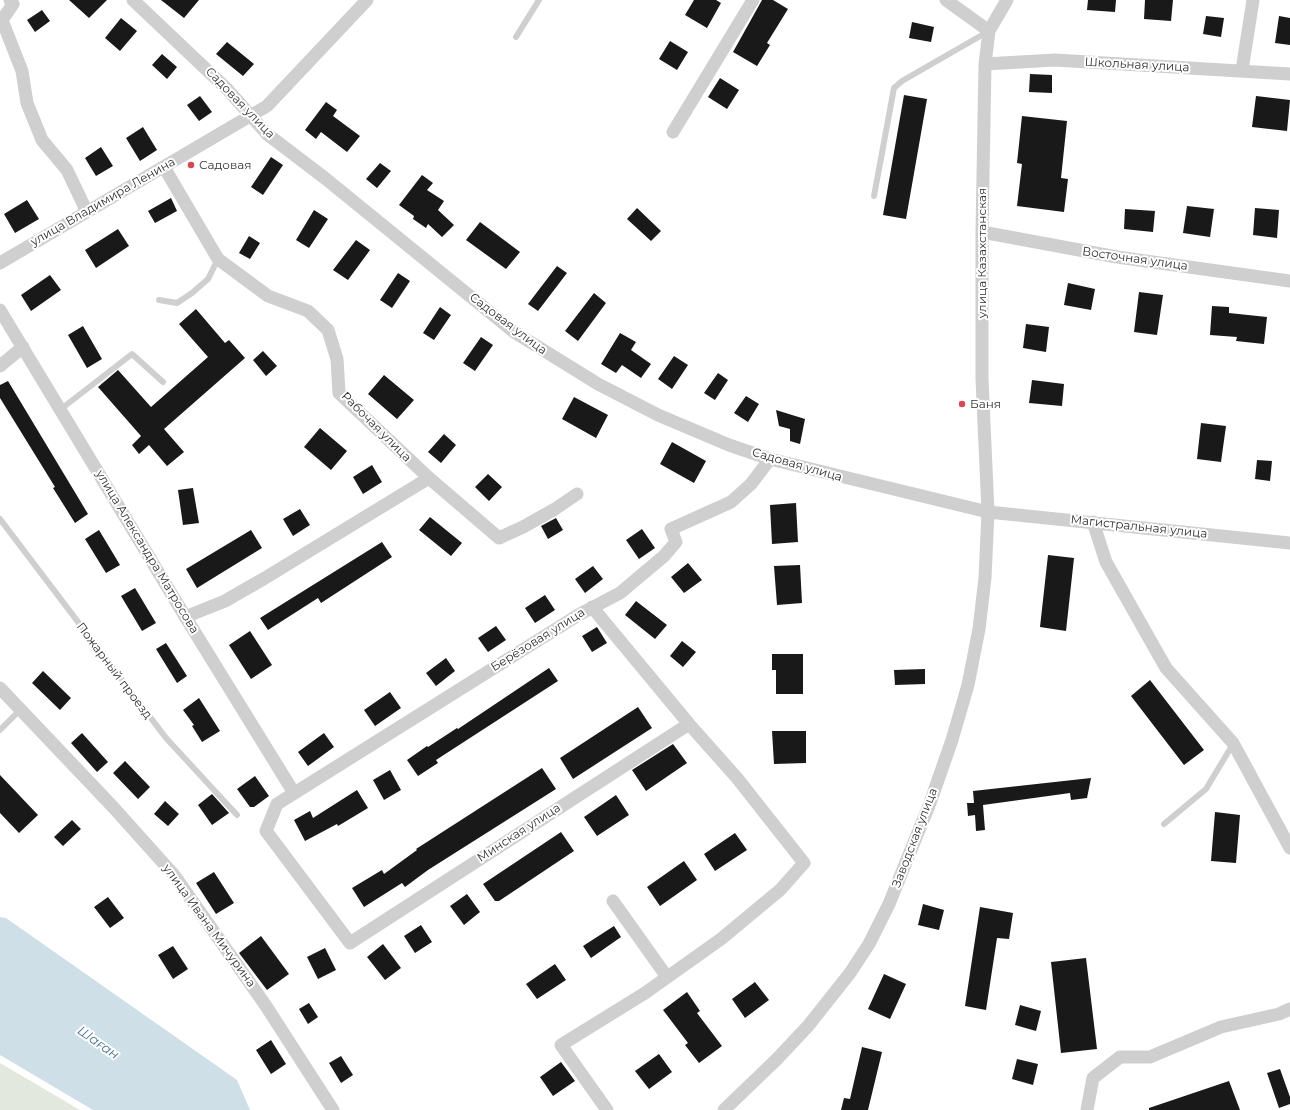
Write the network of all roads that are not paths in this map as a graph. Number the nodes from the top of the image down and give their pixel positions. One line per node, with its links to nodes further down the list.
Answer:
1 (133, 0): 15 (street, Садовая улица)
2 (368, 0): 15 (street, улица Владимира Ленина)
3 (539, 0): 11 (lane)
4 (754, 0): 16 (street)
5 (946, 0): 10 (street)
6 (1007, 0): 10 (street, улица Казахстанская)
7 (1252, 0): 13 (street)
8 (14, 1): 9 (street); 19 (street)
9 (0, 12)
10 (989, 31): 12 (street, улица Казахстанская); 18 (lane)
11 (516, 37)
12 (985, 64): 13 (street, Школьная улица); 20 (street, улица Казахстанская)
13 (1242, 70): 14 (street, Школьная улица)
14 (1290, 74)
15 (250, 116): 17 (street, улица Владимира Ленина); 30 (street, Садовая улица)
16 (673, 132)
17 (164, 167): 19 (street, улица Владимира Ленина); 21 (street, Рабочая улица)
18 (874, 196)
19 (87, 212): 22 (street, улица Владимира Ленина)
20 (982, 232): 23 (street, Восточная улица); 33 (street, улица Казахстанская)
21 (218, 259): 24 (lane); 31 (street, Рабочая улица)
22 (0, 263)
23 (1290, 281)
24 (159, 300)
25 (0, 310): 26 (street, улица Александра Матросова)
26 (23, 347): 27 (street); 29 (street, улица Александра Матросова)
27 (0, 366)
28 (163, 382): 29 (lane)
29 (60, 409): 38 (street, улица Александра Матросова)
30 (770, 459): 33 (street, Садовая улица); 37 (street, Берёзовая улица)
31 (428, 478): 32 (street, Рабочая улица); 38 (street)
32 (577, 494)
33 (988, 512): 35 (street, Магистральная улица); 54 (street, Заводская улица)
34 (0, 519): 46 (lane, Пожарный проезд)
35 (1093, 522): 36 (street, Магистральная улица); 43 (street)
36 (1290, 543)
37 (592, 607): 41 (street); 44 (street, Берёзовая улица)
38 (185, 617): 44 (street, улица Александра Матросова)
39 (0, 688): 40 (street, улица Ивана Мичурина)
40 (21, 709): 42 (lane); 52 (street, улица Ивана Мичурина)
41 (689, 724): 45 (street, Минская улица); 50 (street)
42 (0, 730)
43 (1233, 743): 47 (lane); 48 (street)
44 (294, 793): 45 (street, Берёзовая улица)
45 (277, 804)
46 (237, 815)
47 (1164, 824)
48 (1290, 848)
49 (613, 901): 50 (street)
50 (667, 976): 53 (street)
51 (1290, 1009): 55 (street)
52 (333, 1110)
53 (607, 1110)
54 (724, 1110)
55 (1088, 1110)

